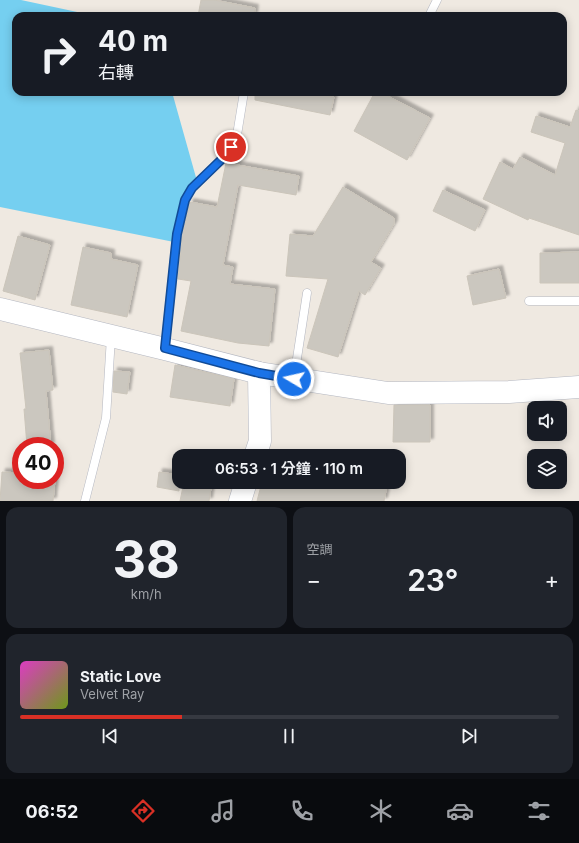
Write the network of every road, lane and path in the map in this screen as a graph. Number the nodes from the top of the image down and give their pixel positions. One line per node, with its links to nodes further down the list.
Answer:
1 (438, 0): 2 (lane)
2 (430, 12)
3 (243, 96): 9 (lane)
4 (308, 293): 11 (lane)
5 (529, 301): 6 (lane)
6 (579, 302)
7 (0, 310): 8 (street)
8 (111, 336): 9 (street); 15 (lane)
9 (165, 348): 10 (street)
10 (259, 373): 11 (street); 13 (street)
11 (294, 379): 12 (street)
12 (579, 387)
13 (257, 449)
14 (244, 489): 16 (street)
15 (85, 501)
16 (240, 501)

